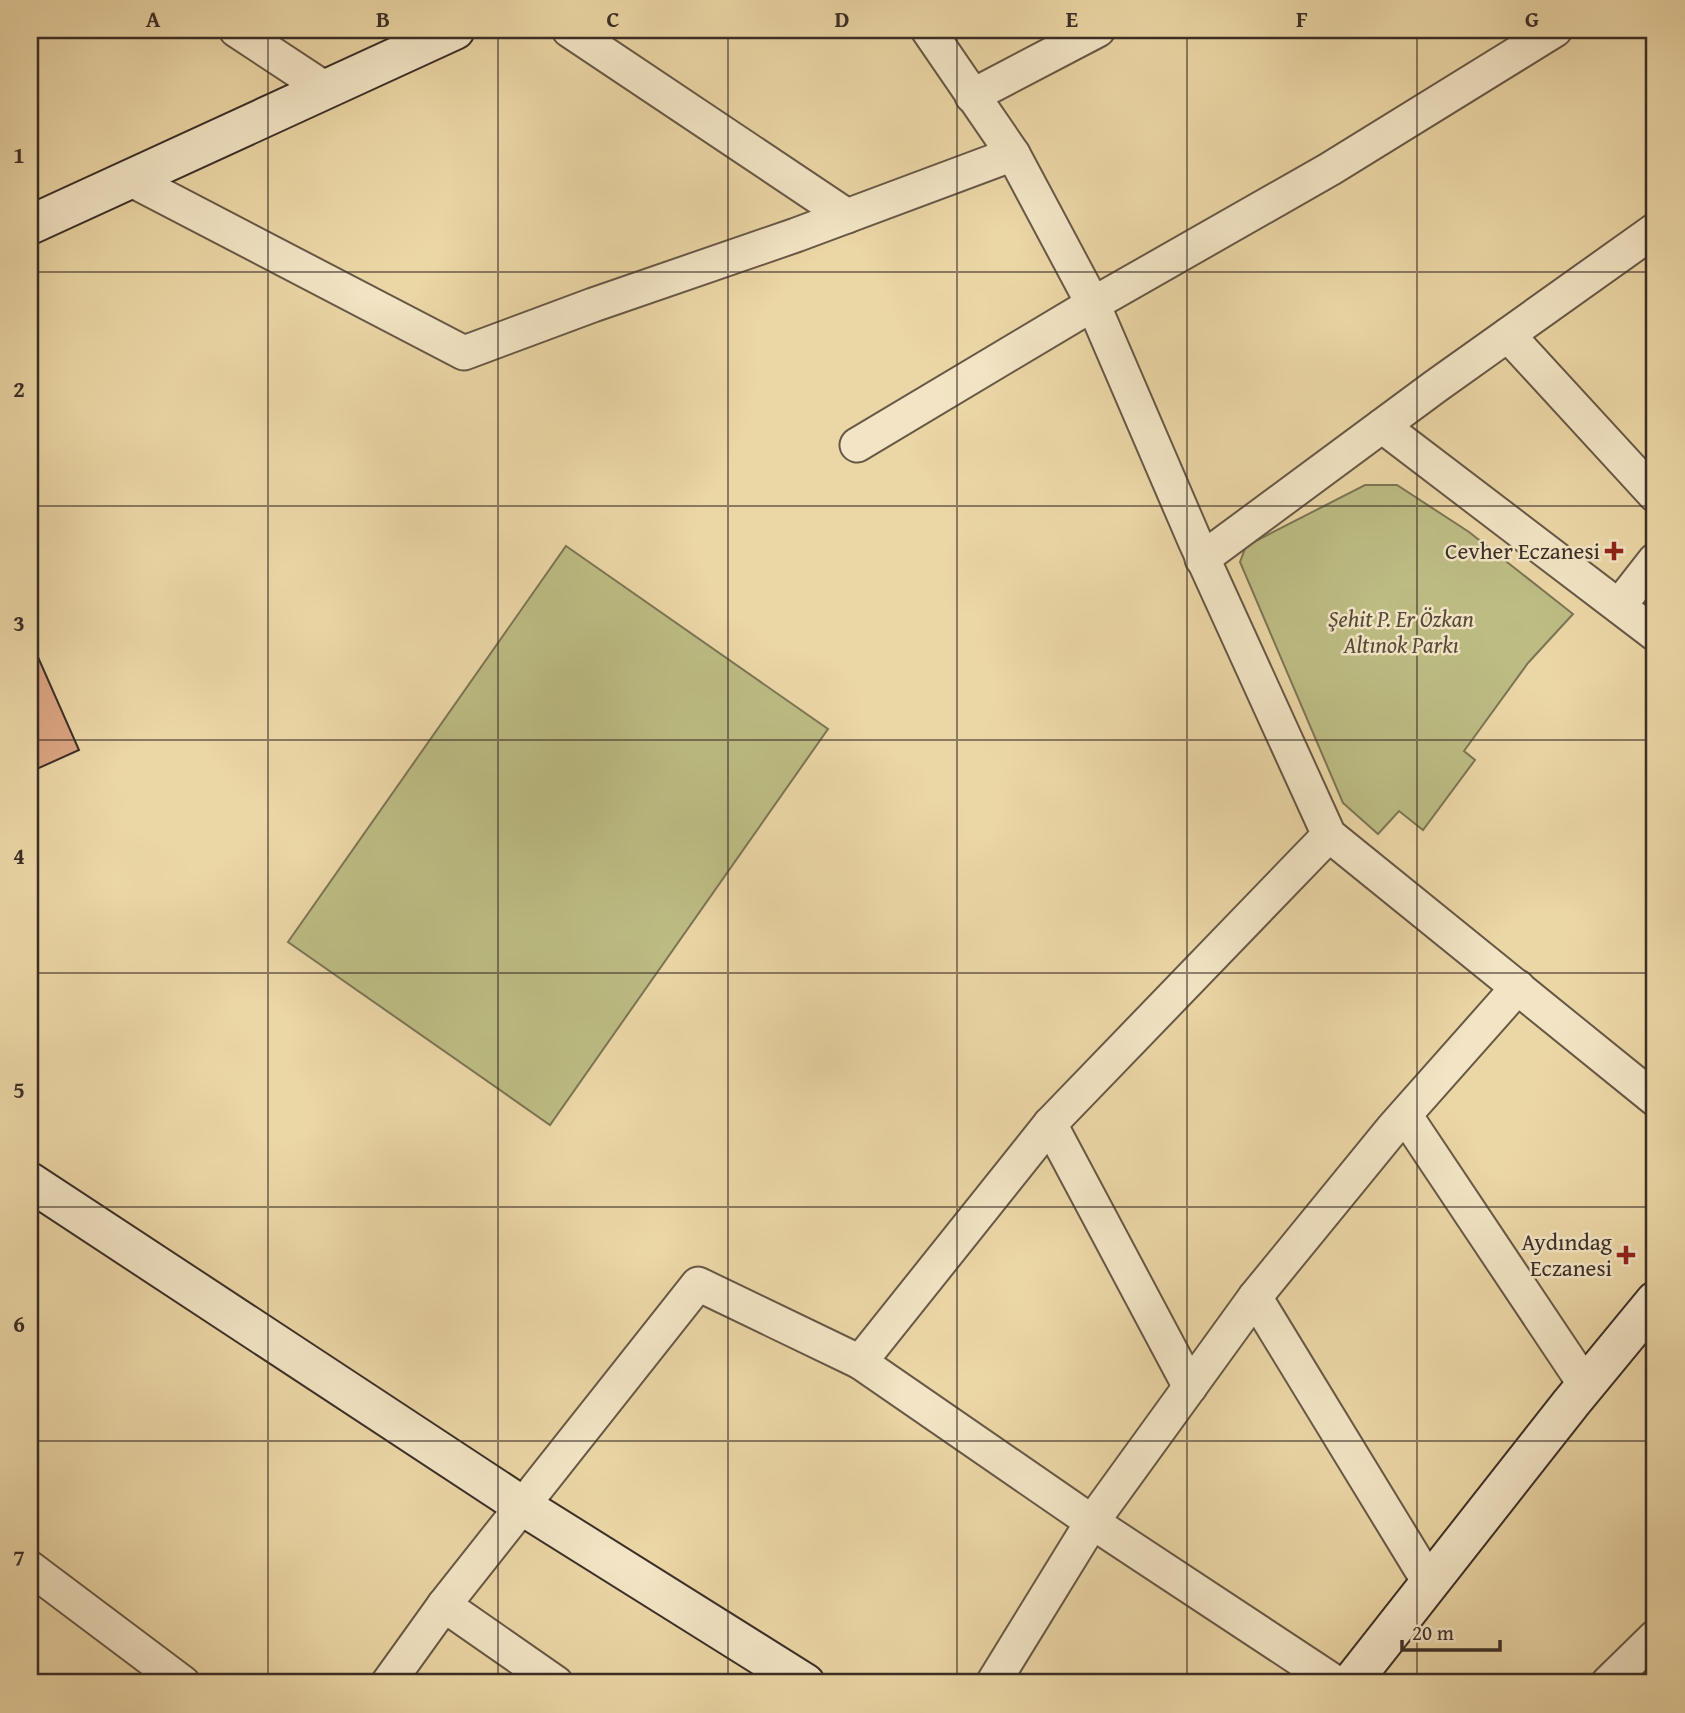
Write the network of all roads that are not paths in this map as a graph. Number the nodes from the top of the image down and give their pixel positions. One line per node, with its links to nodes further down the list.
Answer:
1 (236, 30): 7 (street)
2 (455, 30): 7 (street)
3 (569, 30): 11 (street)
4 (928, 30): 8 (street)
5 (1098, 30): 8 (street)
6 (1555, 30): 14 (street)
7 (327, 90): 10 (street)
8 (972, 96): 9 (street)
9 (1013, 154): 11 (street); 14 (street)
10 (130, 179): 11 (street); 12 (street)
11 (847, 216)
12 (30, 225)
13 (1655, 230): 15 (street)
14 (1093, 304): 17 (street); 19 (street)
15 (1508, 335): 16 (street); 18 (street)
16 (1382, 426): 19 (street); 21 (street)
17 (857, 445)
18 (1655, 495)
19 (1202, 559): 23 (street)
20 (1655, 560): 21 (street)
21 (1619, 606): 22 (street)
22 (1655, 634)
23 (1329, 835): 24 (street); 27 (street)
24 (1518, 987): 25 (street); 26 (street)
25 (1655, 1099)
26 (1405, 1115): 29 (street); 32 (street)
27 (1051, 1124): 31 (street); 33 (street)
28 (30, 1182): 34 (street)
29 (1255, 1297): 33 (street); 37 (street)
30 (1655, 1301): 32 (street)
31 (860, 1362): 34 (street); 35 (street)
32 (1586, 1386): 37 (street)
33 (1190, 1387): 35 (street)
34 (522, 1506): 38 (street); 43 (street)
35 (1092, 1522): 44 (street); 45 (street)
36 (30, 1568): 40 (street)
37 (1429, 1582): 46 (street)
38 (444, 1605): 41 (street); 42 (street)
39 (1655, 1637): 47 (street)
40 (183, 1683)
41 (388, 1683)
42 (556, 1683)
43 (805, 1683)
44 (993, 1683)
45 (1336, 1683)
46 (1351, 1683)
47 (1608, 1683)

